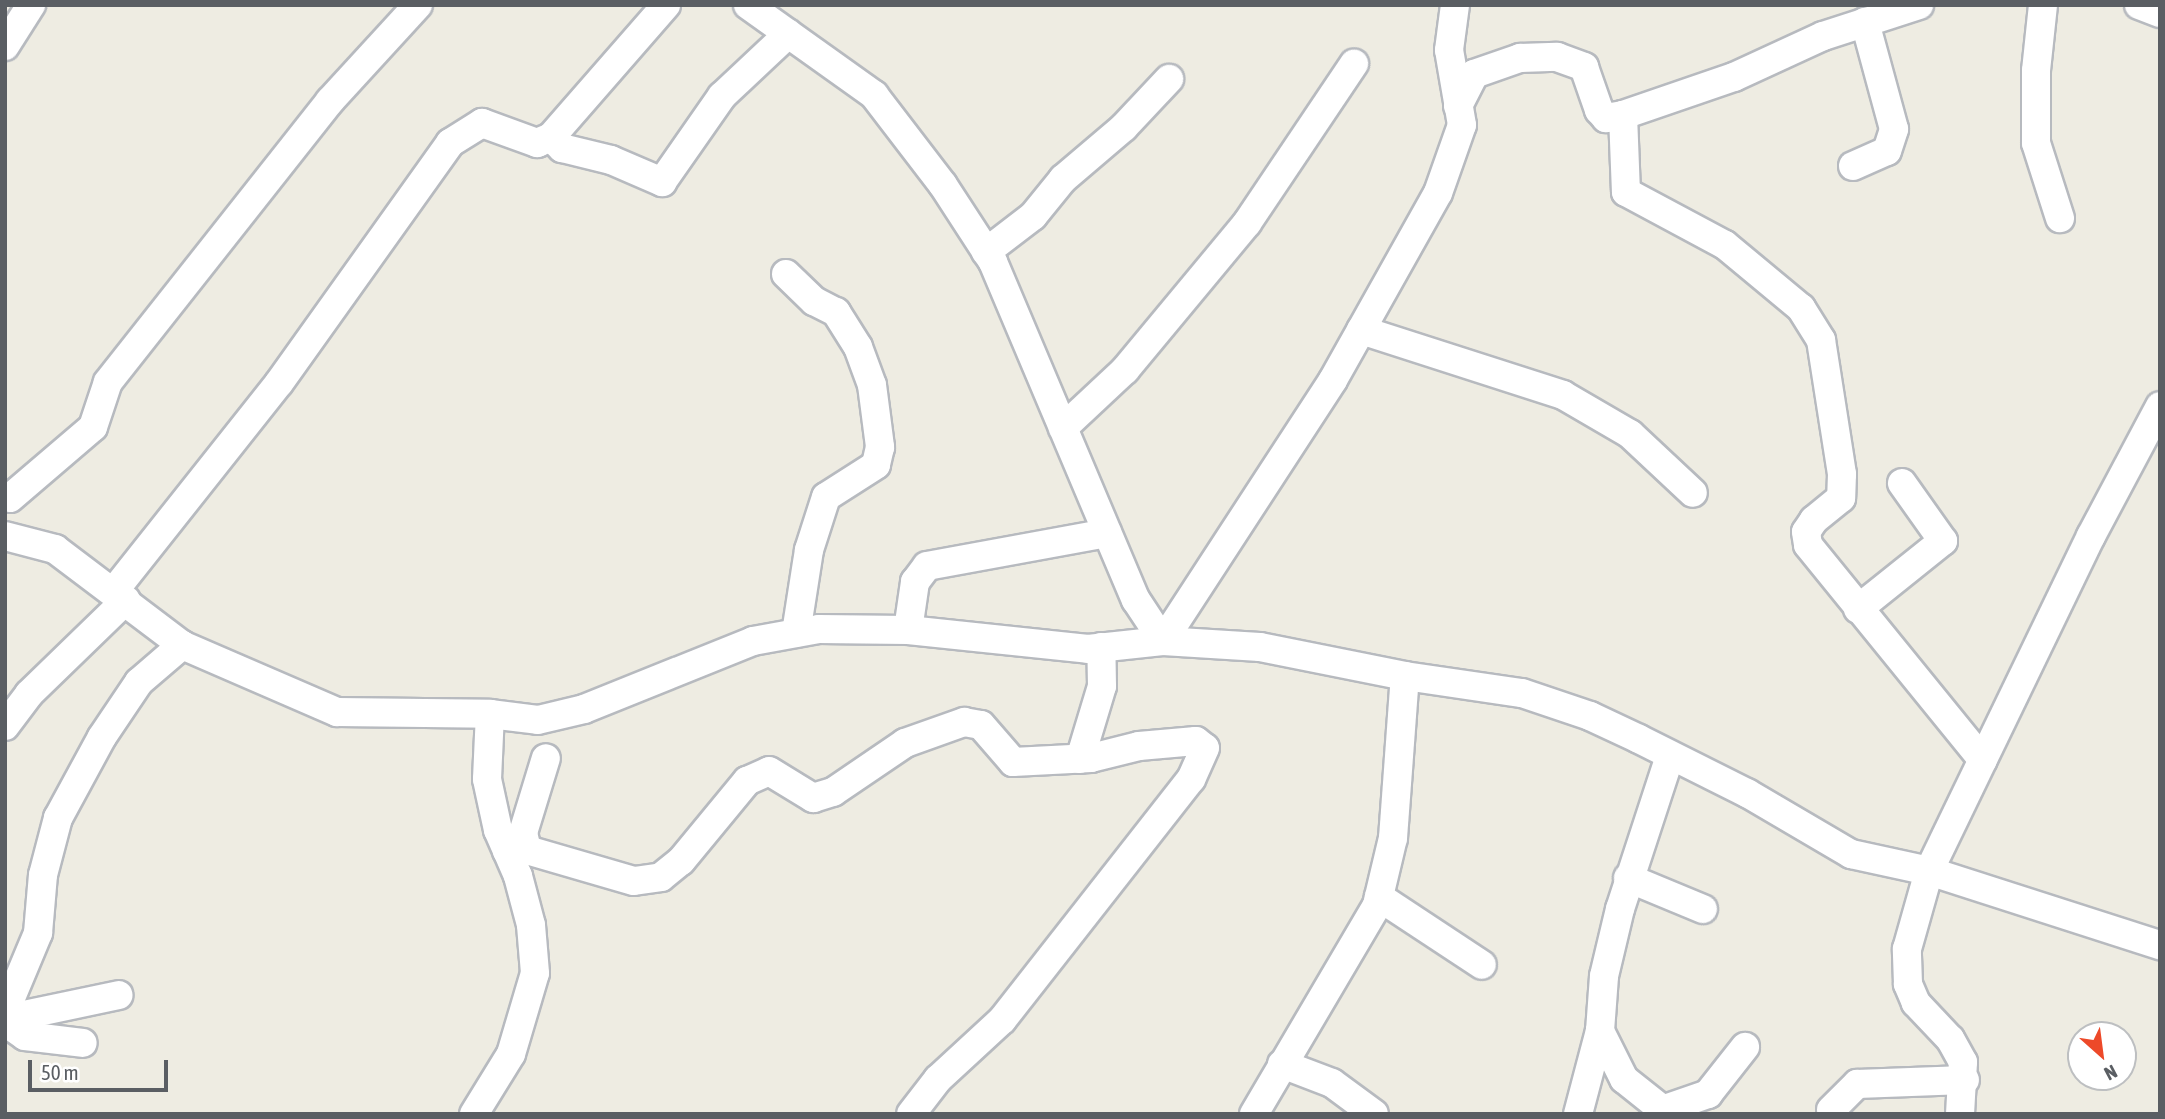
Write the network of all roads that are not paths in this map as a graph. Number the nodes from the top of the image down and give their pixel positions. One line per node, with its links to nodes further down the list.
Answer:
1 (31, 5): 12 (street)
2 (418, 5): 27 (street)
3 (666, 5): 17 (street)
4 (748, 5): 11 (street)
5 (1455, 5): 15 (street)
6 (1919, 5): 10 (street)
7 (2043, 5): 19 (street)
8 (2139, 5): 9 (street)
9 (2160, 13)
10 (1865, 22): 16 (street); 18 (street)
11 (788, 34): 17 (street); 20 (street)
12 (5, 46)
13 (1354, 64): 24 (street)
14 (1169, 79): 20 (street)
15 (1458, 106): 16 (street); 22 (street)
16 (1623, 115): 32 (street)
17 (551, 137): 31 (street)
18 (1853, 166)
19 (2060, 219)
20 (986, 252): 24 (street)
21 (786, 274): 34 (street)
22 (1361, 330): 26 (street); 35 (street)
23 (2160, 406): 44 (street)
24 (1063, 428): 28 (street)
25 (1902, 483): 32 (street)
26 (1693, 493)
27 (8, 495): 30 (street)
28 (1107, 533): 33 (street); 35 (street)
29 (5, 536): 30 (street)
30 (35, 542): 31 (street)
31 (120, 596): 36 (street); 40 (street)
32 (1858, 609): 44 (street)
33 (908, 630): 34 (street); 37 (street)
34 (796, 633): 39 (street)
35 (1163, 641): 37 (street); 38 (street)
36 (182, 645): 39 (street); 53 (street)
37 (1101, 647): 43 (street)
38 (1405, 676): 41 (street); 48 (street)
39 (491, 714): 45 (street)
40 (5, 726)
41 (1670, 756): 46 (street); 47 (street)
42 (545, 758): 45 (street)
43 (1080, 759): 45 (street); 64 (street)
44 (1983, 760): 46 (street)
45 (517, 851): 63 (street)
46 (1929, 871): 50 (street); 59 (street)
47 (1629, 878): 49 (street); 55 (street)
48 (1379, 897): 51 (street); 58 (street)
49 (1703, 909)
50 (2160, 945)
51 (1482, 965)
52 (120, 995): 54 (street)
53 (5, 1012)
54 (5, 1020): 56 (street)
55 (1600, 1031): 60 (street); 67 (street)
56 (83, 1042)
57 (1745, 1047): 62 (street)
58 (1282, 1064): 65 (street); 66 (street)
59 (1965, 1080): 61 (street); 68 (street)
60 (1632, 1101): 62 (street)
61 (1831, 1110)
62 (1666, 1111)
63 (474, 1114)
64 (911, 1114)
65 (1254, 1114)
66 (1374, 1114)
67 (1578, 1114)
68 (1960, 1114)

